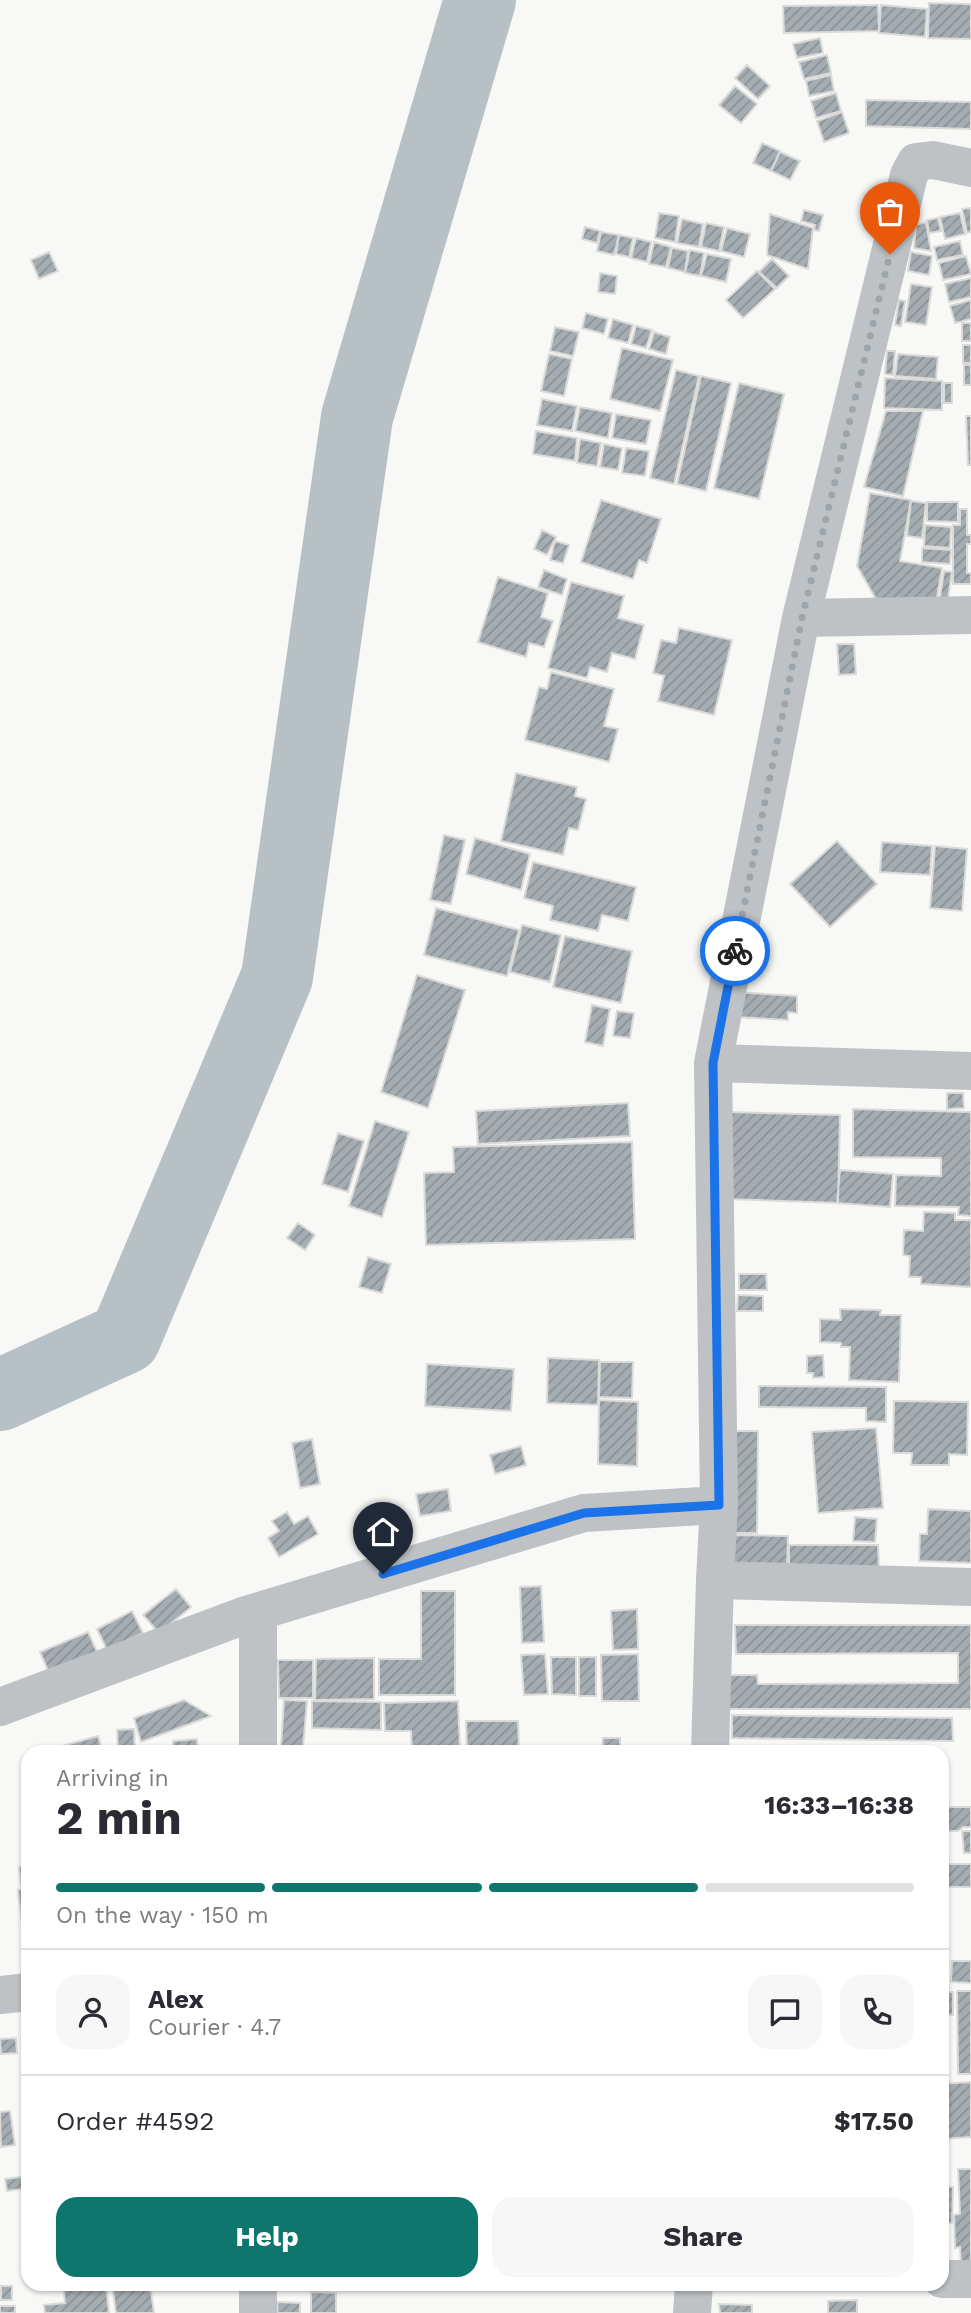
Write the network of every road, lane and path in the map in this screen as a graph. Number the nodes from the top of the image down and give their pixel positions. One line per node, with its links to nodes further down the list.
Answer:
1 (971, 168): 3 (street)
2 (971, 615): 3 (street)
3 (802, 618): 4 (street)
4 (713, 1063): 5 (street); 6 (street)
5 (971, 1071)
6 (719, 1505): 7 (street); 9 (street)
7 (715, 1580): 8 (street); 12 (street)
8 (971, 1587)
9 (258, 1612): 10 (street); 11 (street)
10 (0, 1707)
11 (258, 1745)
12 (710, 1745)
13 (21, 1993): 14 (street)
14 (0, 1995)
15 (949, 2279): 16 (street)
16 (971, 2280)
17 (258, 2291): 19 (street)
18 (694, 2291): 20 (street)
19 (258, 2313)
20 (692, 2313)

